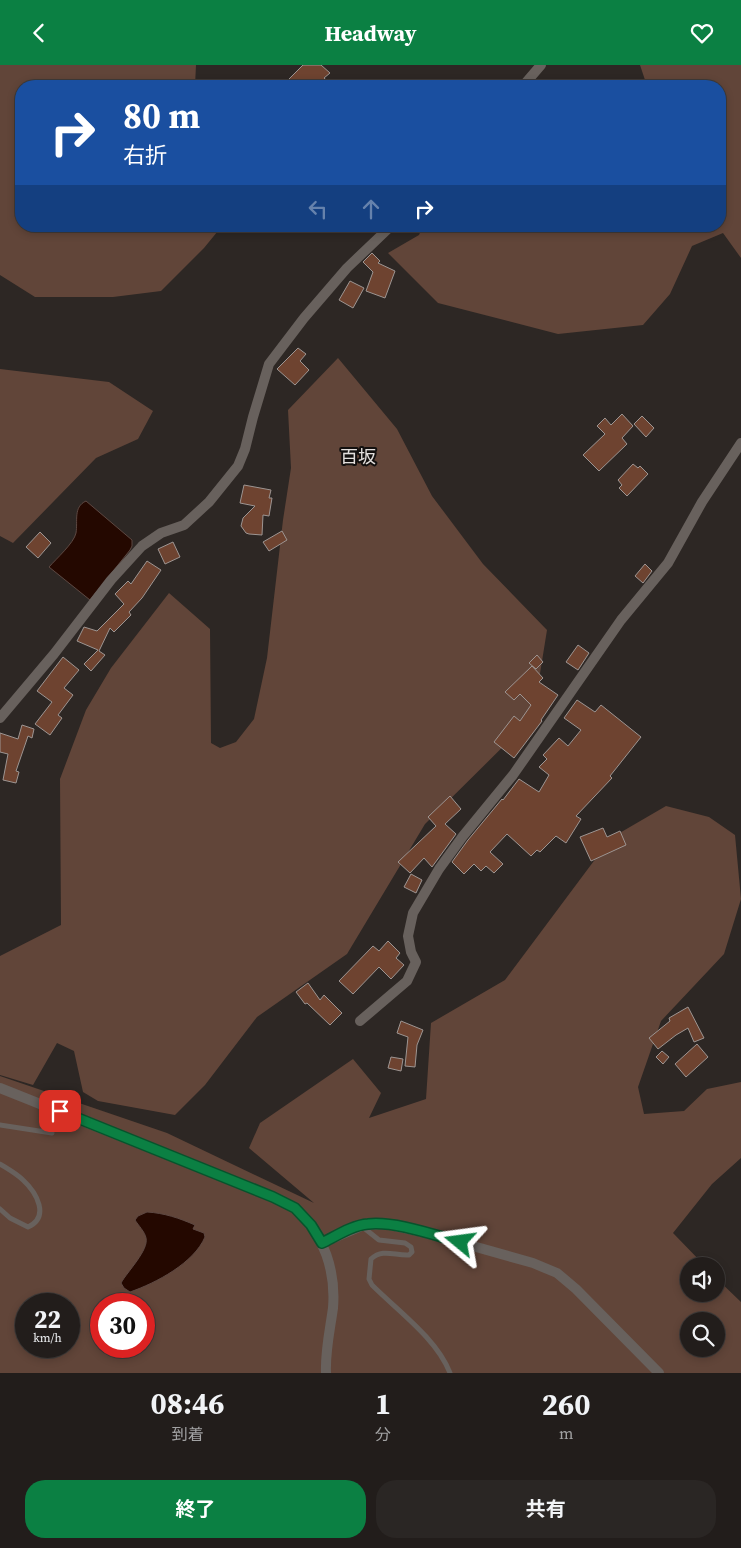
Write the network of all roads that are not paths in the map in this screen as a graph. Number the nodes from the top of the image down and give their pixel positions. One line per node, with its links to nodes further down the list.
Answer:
1 (541, 65): 2 (street)
2 (527, 80)
3 (385, 232): 5 (street)
4 (741, 443): 6 (street)
5 (0, 718)
6 (360, 1021)
7 (0, 1088): 13 (street)
8 (0, 1125): 9 (lane)
9 (52, 1133)
10 (0, 1164): 11 (lane)
11 (0, 1209)
12 (364, 1225): 13 (street); 15 (lane); 16 (street)
13 (322, 1243): 14 (street)
14 (326, 1373)
15 (450, 1373)
16 (659, 1373)

